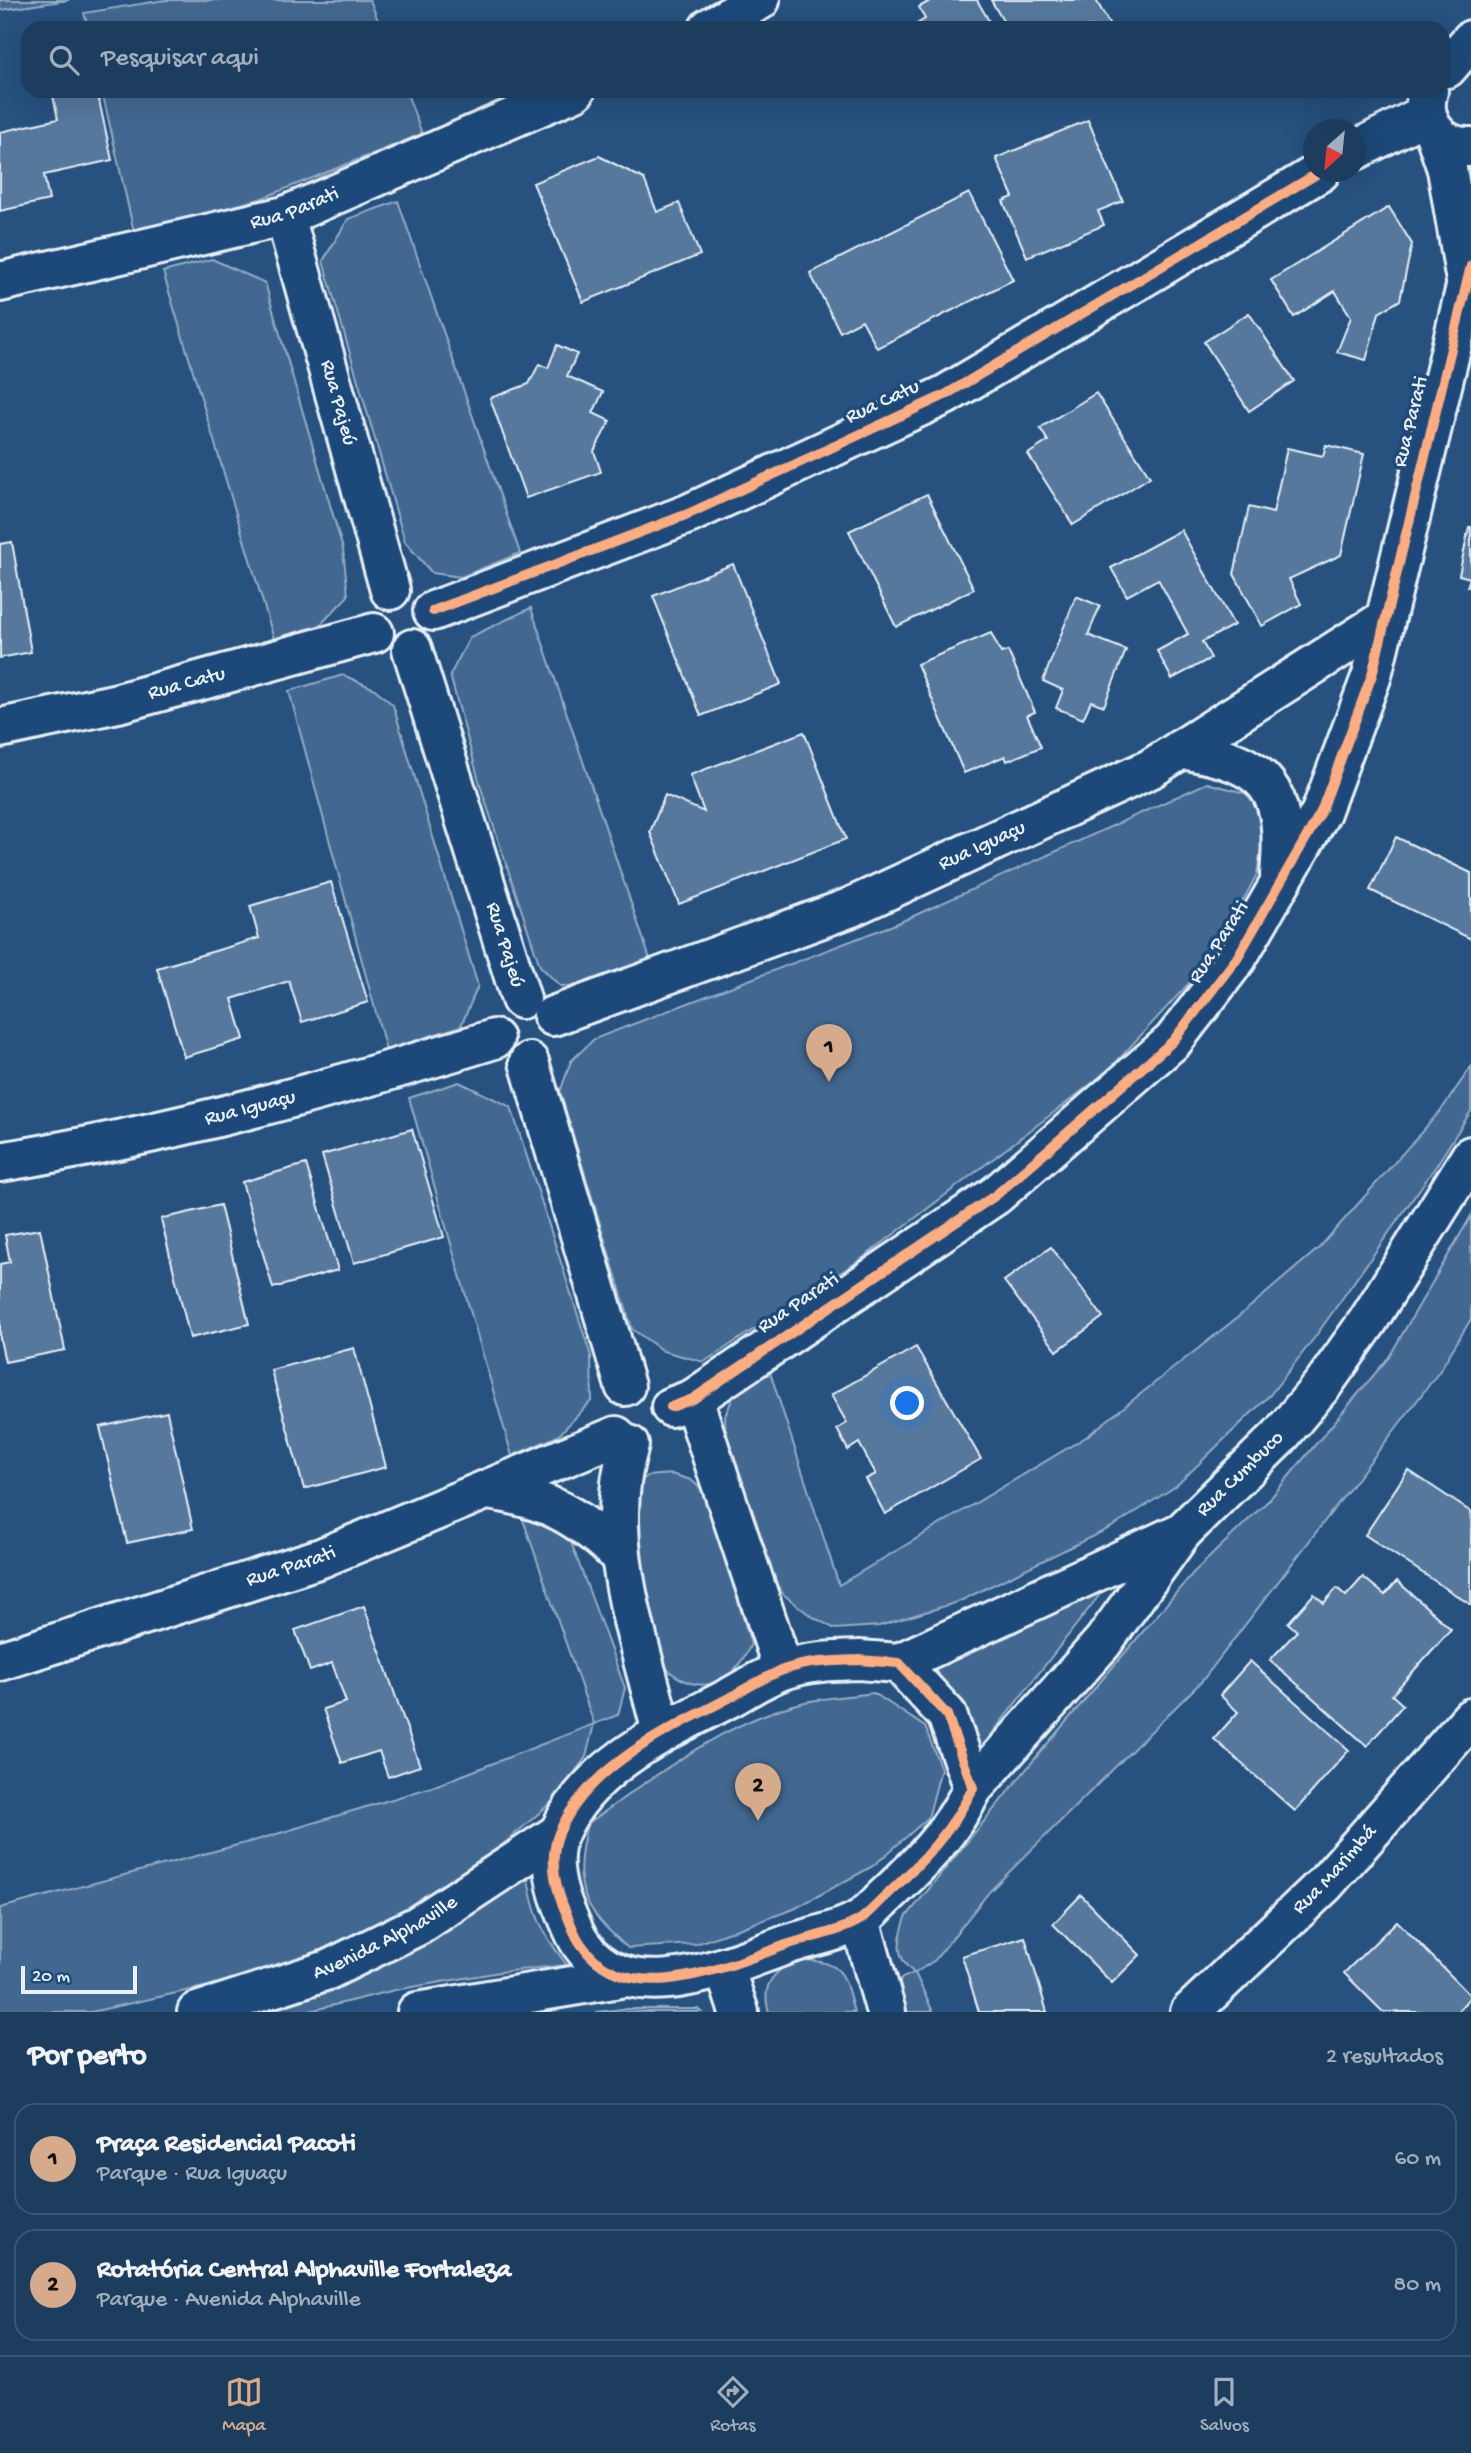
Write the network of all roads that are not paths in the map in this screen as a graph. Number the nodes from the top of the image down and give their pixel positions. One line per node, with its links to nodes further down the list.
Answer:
1 (760, 0): 2 (street)
2 (722, 21)
3 (559, 98): 10 (street, Rua Parati)
4 (1426, 98): 7 (street)
5 (1446, 98): 11 (street, Rua Parati)
6 (1447, 98): 8 (street)
7 (1366, 143)
8 (1471, 147)
9 (1303, 182): 14 (street, Rua Catu)
10 (285, 216): 12 (street, Rua Parati); 13 (street, Rua Pajeú)
11 (1469, 274): 15 (street, Rua Parati)
12 (0, 282)
13 (390, 590): 14 (street); 16 (street)
14 (433, 611): 17 (street)
15 (1384, 620): 19 (street, Rua Iguaçu); 20 (street, Rua Parati)
16 (374, 633): 17 (street); 18 (street, Rua Catu)
17 (412, 649): 21 (street, Rua Pajeú)
18 (0, 728)
19 (1181, 749): 20 (street); 21 (street, Rua Iguaçu)
20 (1279, 884): 27 (street, Rua Parati)
21 (537, 1008): 22 (street); 23 (street)
22 (494, 1039): 23 (street); 25 (street, Rua Iguaçu)
23 (529, 1062): 26 (street)
24 (1471, 1156): 30 (street, Rua Cumbuco)
25 (0, 1162)
26 (625, 1386): 27 (street); 28 (street)
27 (682, 1403): 28 (street); 34 (street)
28 (623, 1440): 29 (street, Rua Parati); 31 (street)
29 (487, 1490): 31 (street); 32 (street, Rua Parati)
30 (1182, 1532): 33 (street, Rua Cumbuco); 37 (street)
31 (621, 1557): 36 (street)
32 (0, 1661)
33 (899, 1663): 34 (street); 37 (street)
34 (783, 1669): 36 (street)
35 (1471, 1718): 46 (street, Rua Marimbá)
36 (662, 1733): 38 (street)
37 (973, 1788): 39 (street)
38 (559, 1833): 41 (street); 42 (street, Avenida Alphaville)
39 (860, 1920): 40 (street); 45 (street)
40 (724, 1966): 41 (street); 44 (street)
41 (626, 1977): 43 (street)
42 (197, 2012)
43 (417, 2012)
44 (739, 2012)
45 (886, 2012)
46 (1190, 2012)

